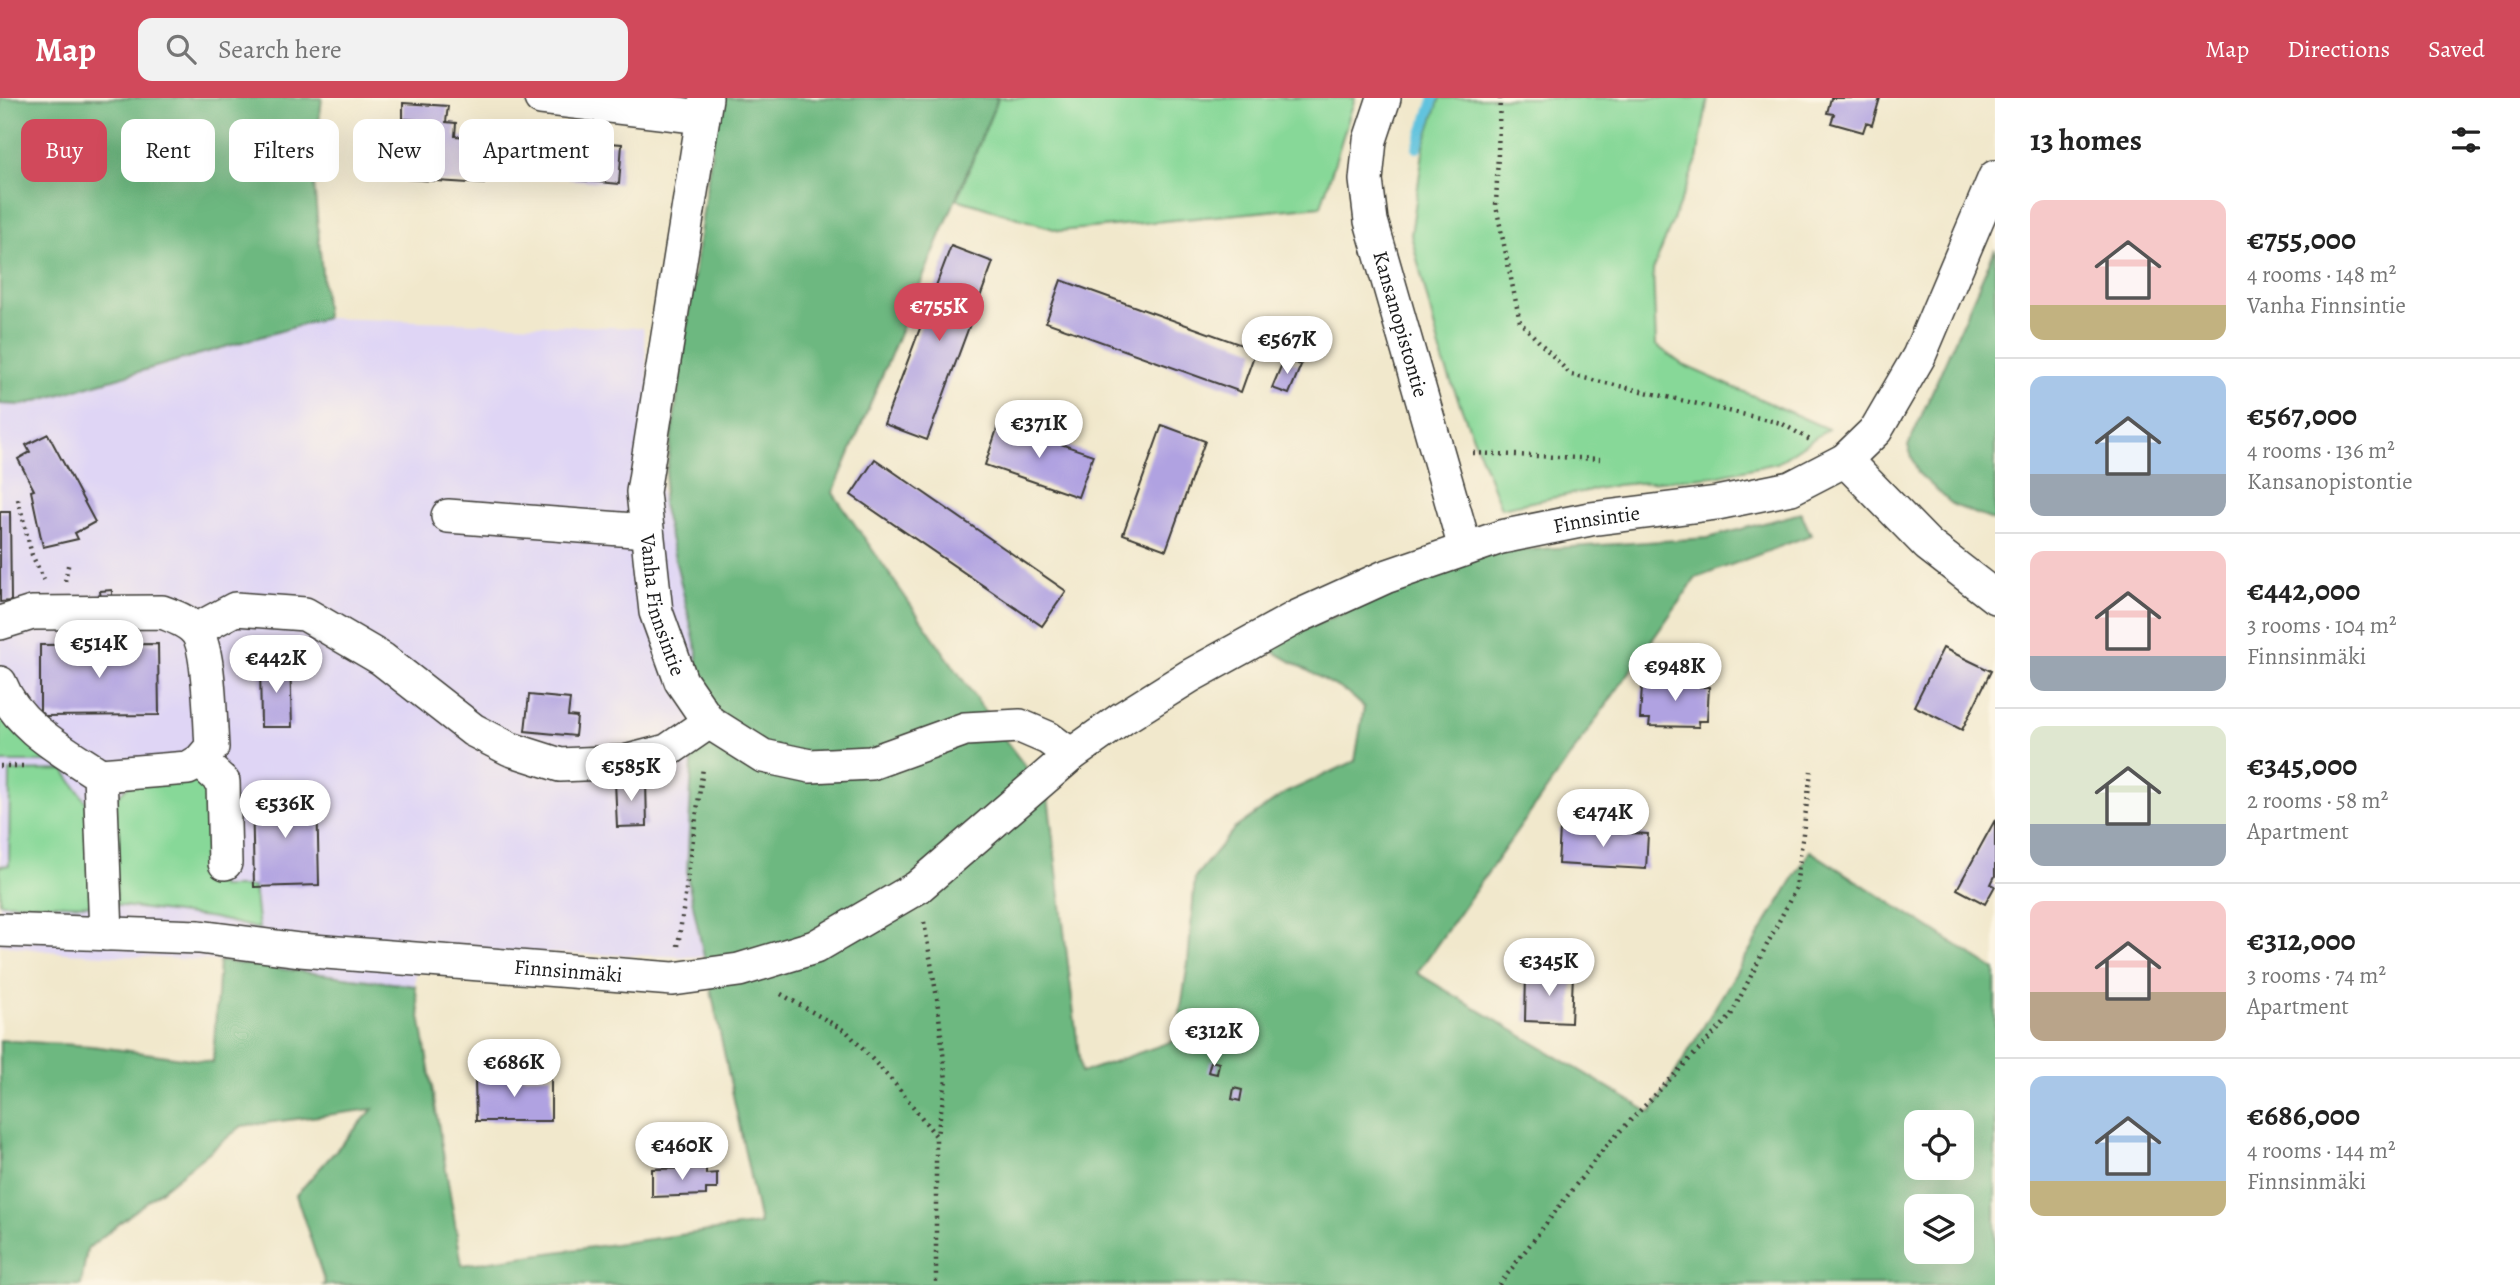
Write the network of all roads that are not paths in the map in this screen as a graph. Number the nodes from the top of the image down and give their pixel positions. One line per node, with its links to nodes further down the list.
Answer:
1 (1384, 98): 8 (street, Kansanopistontie)
2 (551, 99): 3 (street)
3 (705, 108): 7 (street, Vanha Finnsintie)
4 (1995, 177): 5 (street, Finnsintie)
5 (1845, 460): 8 (street, Finnsintie); 9 (street)
6 (448, 516): 7 (street)
7 (647, 531): 13 (street, Vanha Finnsintie)
8 (1465, 548): 14 (street, Finnsintie)
9 (1995, 597)
10 (0, 623): 11 (street)
11 (196, 630): 13 (street); 15 (street)
12 (0, 683): 16 (street)
13 (709, 722): 14 (street, Vanha Finnsintie)
14 (1071, 755): 19 (street, Finnsinmäki)
15 (200, 761): 16 (street); 17 (street)
16 (100, 775): 19 (street)
17 (225, 863)
18 (0, 930): 19 (street, Finnsinmäki)
19 (106, 934)

